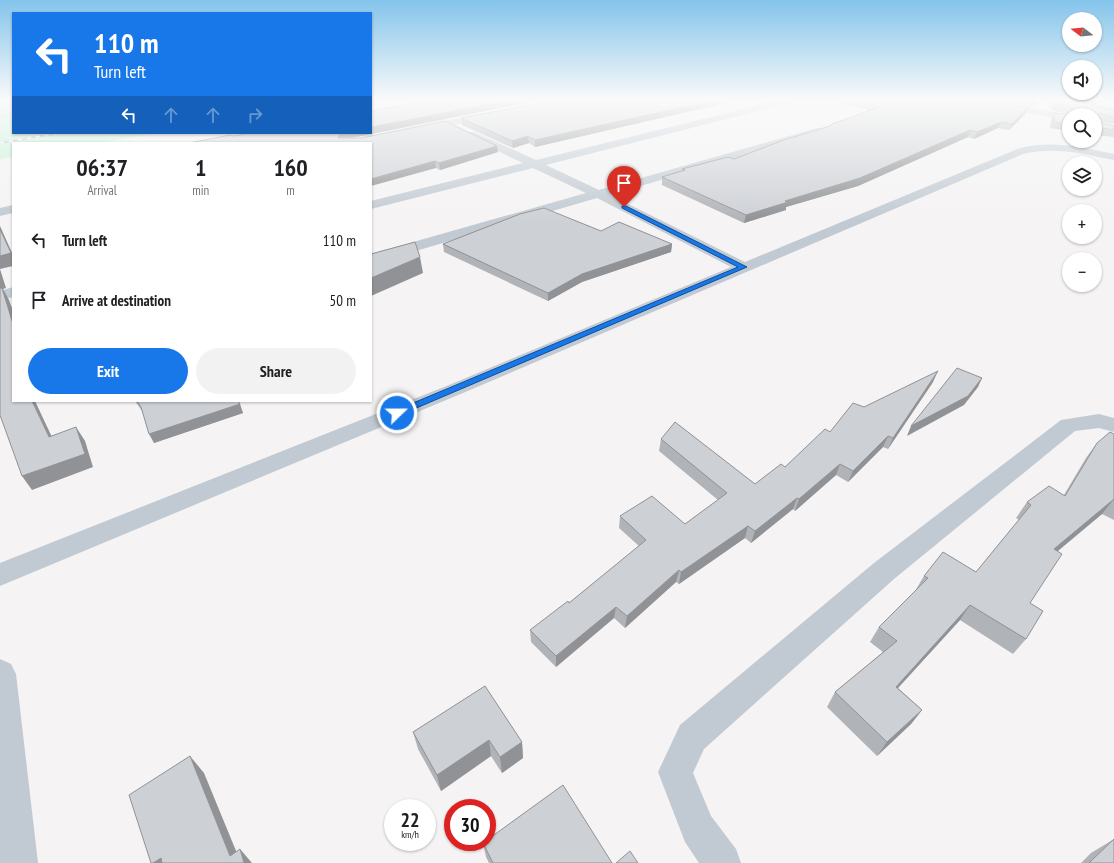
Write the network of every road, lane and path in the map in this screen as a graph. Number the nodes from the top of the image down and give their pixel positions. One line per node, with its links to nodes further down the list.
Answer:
1 (487, 141): 5 (street)
2 (622, 141): 5 (street)
3 (781, 141): 6 (street)
4 (1108, 152): 11 (street)
5 (537, 164): 6 (street); 7 (street)
6 (598, 194): 10 (street); 11 (street)
7 (372, 205)
8 (12, 209): 9 (street)
9 (0, 212)
10 (372, 259)
11 (743, 267): 15 (street)
12 (12, 292): 13 (street)
13 (0, 296)
14 (1114, 425): 18 (street)
15 (0, 575)
16 (0, 674): 17 (street)
17 (19, 863)
18 (722, 863)

